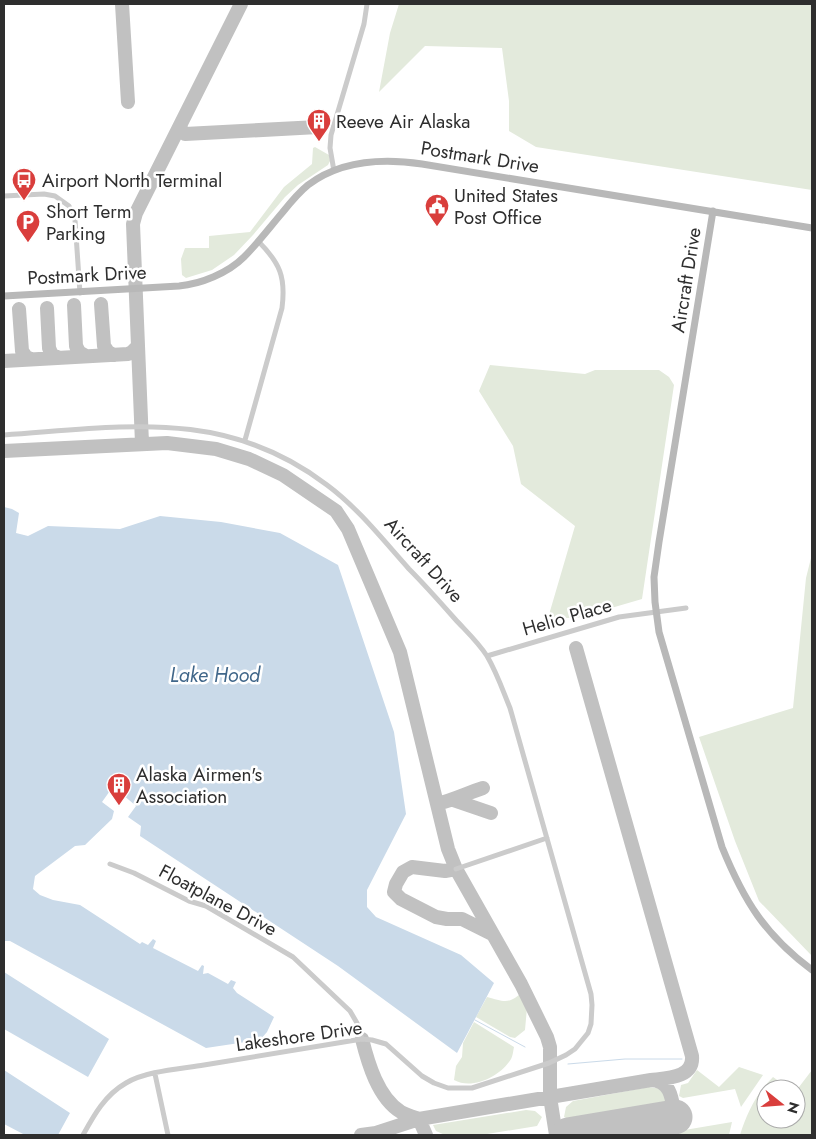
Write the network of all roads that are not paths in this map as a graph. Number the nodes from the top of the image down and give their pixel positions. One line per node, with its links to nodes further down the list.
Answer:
1 (367, 4): 2 (street)
2 (334, 171): 4 (street, Postmark Drive); 6 (street, Postmark Drive)
3 (4, 196): 7 (street)
4 (714, 212): 5 (street, Postmark Drive); 12 (street, Aircraft Drive)
5 (812, 228)
6 (258, 241): 7 (street, Postmark Drive); 10 (street)
7 (80, 293): 8 (street, Postmark Drive)
8 (4, 296)
9 (4, 435): 10 (street, Aircraft Drive)
10 (244, 440): 13 (street, Aircraft Drive)
11 (686, 608): 12 (street, Helio Place)
12 (656, 612): 13 (street, Helio Place); 17 (street, Aircraft Drive)
13 (486, 656): 14 (street, Aircraft Drive)
14 (547, 838): 16 (street); 18 (street, Aircraft Drive)
15 (110, 864): 19 (street, Floatplane Drive)
16 (456, 869)
17 (812, 970)
18 (589, 984): 19 (street, Lakeshore Drive)
19 (362, 1039): 20 (street, Lakeshore Drive)
20 (155, 1074): 21 (street, Lakeshore Drive); 22 (street)
21 (83, 1135)
22 (168, 1135)

